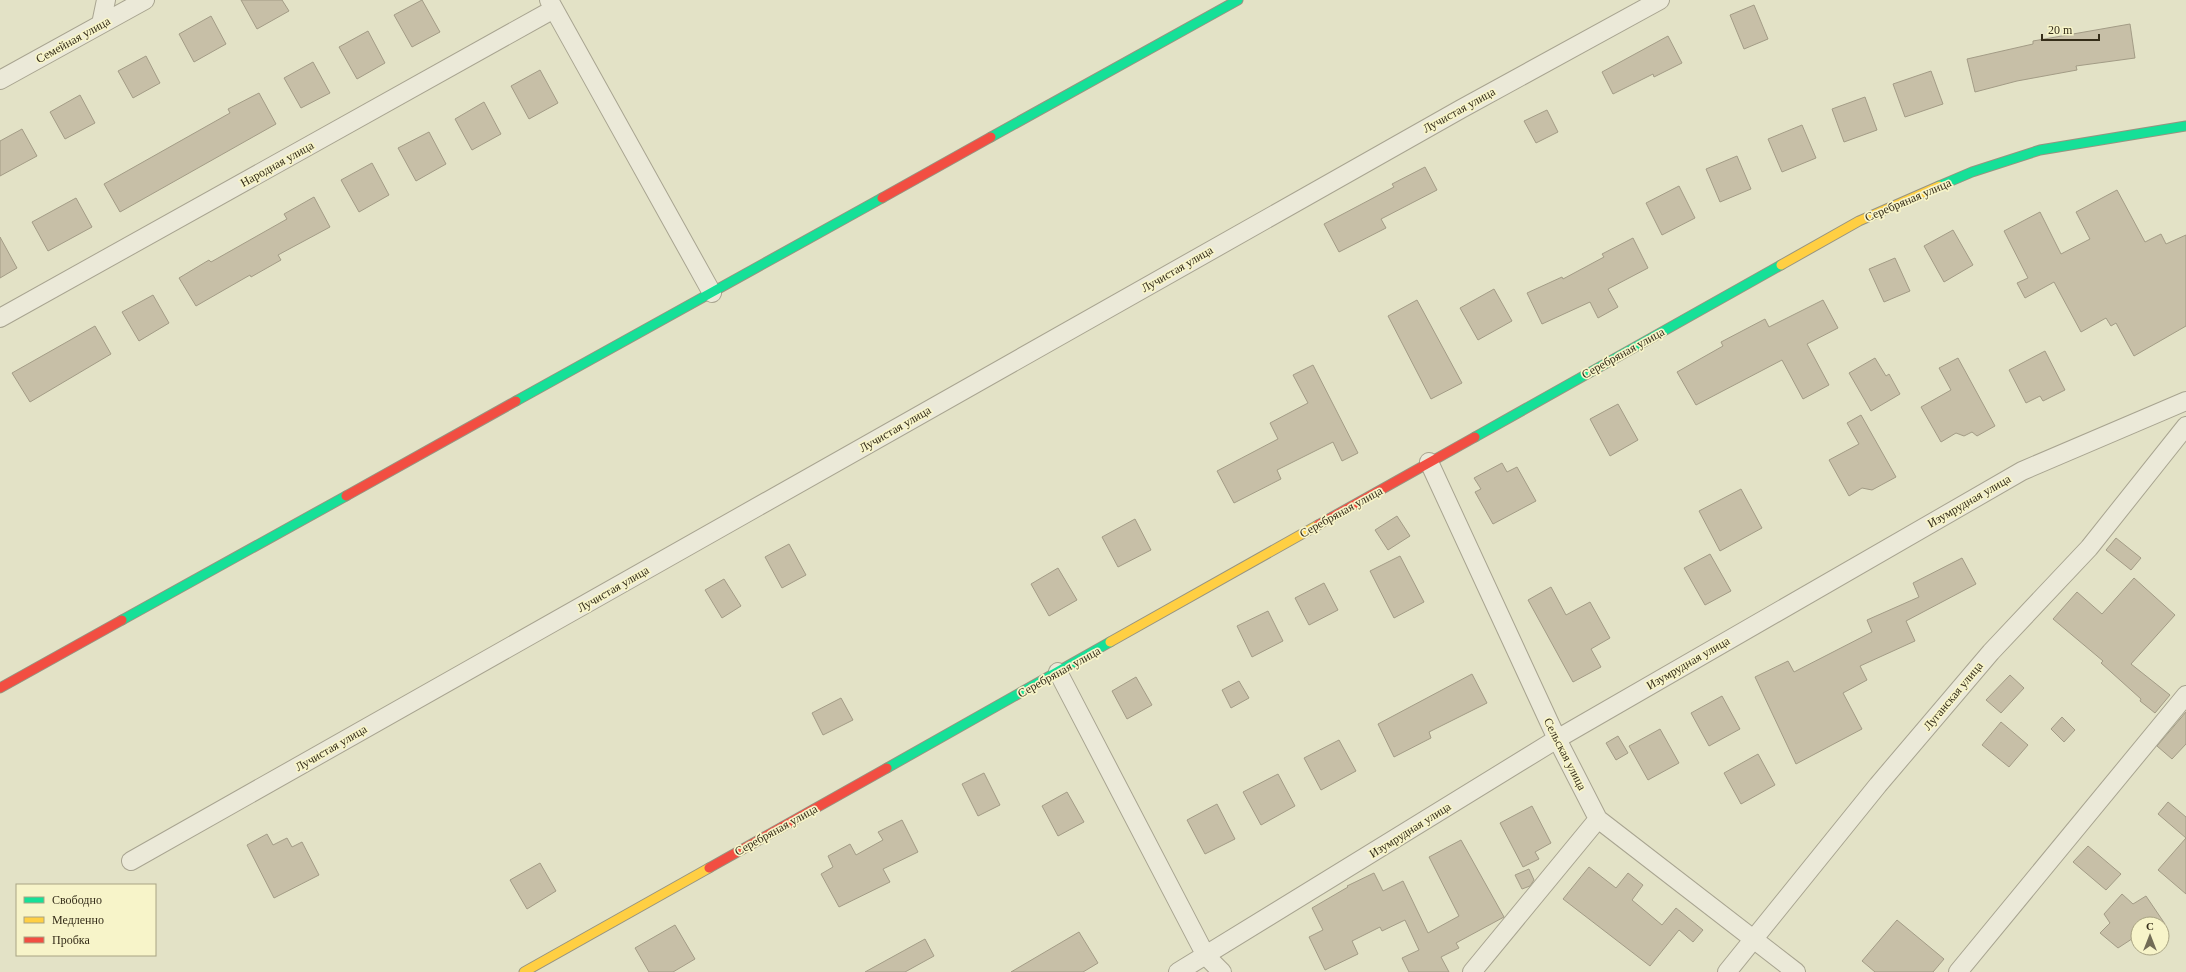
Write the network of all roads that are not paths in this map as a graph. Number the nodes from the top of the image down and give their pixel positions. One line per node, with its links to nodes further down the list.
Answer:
1 (106, 0): 6 (street)
2 (145, 0): 6 (street, Семейная улица)
3 (1238, 0): 9 (street)
4 (1660, 0): 19 (street, Лучистая улица)
5 (551, 5): 9 (street); 10 (street, Народная улица)
6 (101, 24): 7 (street, Семейная улица)
7 (0, 80)
8 (2186, 126): 13 (street, Серебряная улица)
9 (712, 292): 15 (street)
10 (0, 318)
11 (2186, 401): 17 (street, Изумрудная улица)
12 (2186, 426): 20 (street, Луганская улица)
13 (1429, 462): 14 (street, Серебряная улица); 17 (street, Сельская улица)
14 (1058, 672): 21 (street); 22 (street, Серебряная улица)
15 (0, 688)
16 (2186, 696): 28 (street)
17 (1557, 739): 18 (street, Сельская улица); 21 (street, Изумрудная улица)
18 (1598, 819): 20 (street, Сельская улица); 25 (street)
19 (131, 861)
20 (1752, 940): 26 (street, Луганская улица); 27 (street, Сельская улица)
21 (1206, 956): 23 (street, Изумрудная улица); 24 (street)
22 (524, 972)
23 (1178, 972)
24 (1222, 972)
25 (1472, 972)
26 (1727, 972)
27 (1796, 972)
28 (1958, 972)

